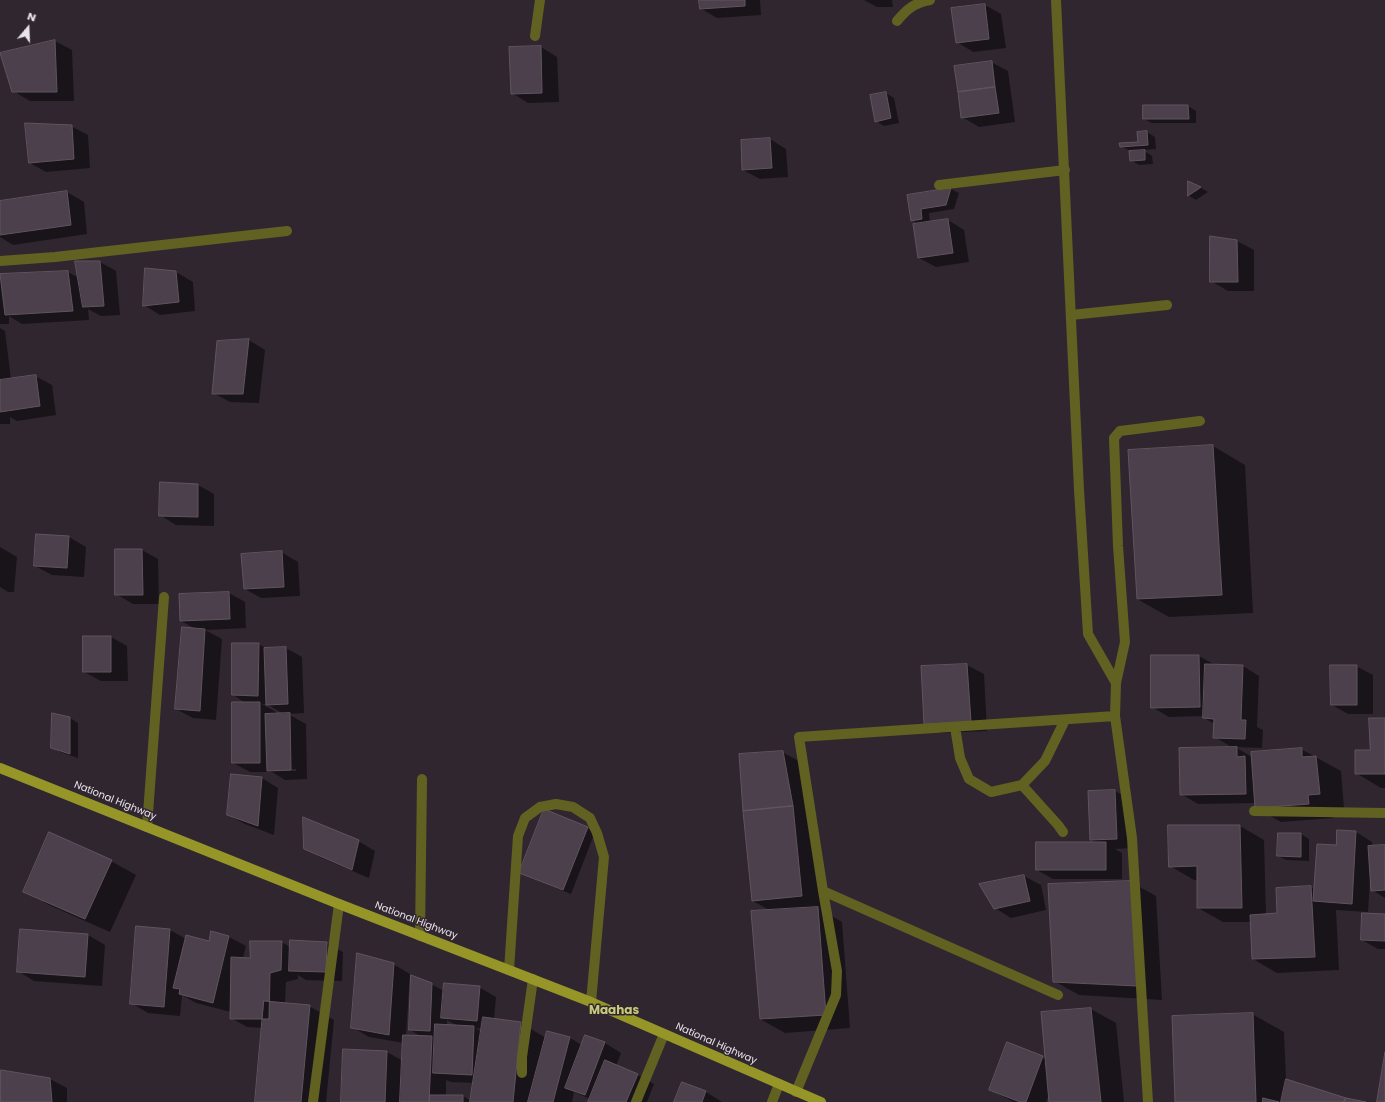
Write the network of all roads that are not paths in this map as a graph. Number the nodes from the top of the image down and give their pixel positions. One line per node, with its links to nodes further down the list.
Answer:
1 (540, 0): 5 (street)
2 (930, 0): 4 (street)
3 (1056, 0): 6 (street)
4 (897, 21)
5 (535, 36)
6 (1065, 170): 7 (street); 11 (street)
7 (939, 185)
8 (287, 231): 9 (street)
9 (0, 261)
10 (1167, 306): 11 (street)
11 (1072, 315): 14 (street)
12 (1200, 421): 14 (street)
13 (164, 597): 23 (street)
14 (1116, 683): 15 (street)
15 (1115, 716): 16 (street); 40 (street)
16 (1065, 720): 17 (street); 20 (street)
17 (955, 727): 20 (street); 25 (street)
18 (0, 768): 23 (main road, National Highway)
19 (422, 779): 27 (street)
20 (1022, 785): 24 (street)
21 (1254, 811): 22 (street)
22 (1385, 813)
23 (148, 827): 26 (main road, National Highway)
24 (1063, 832)
25 (823, 891): 30 (street); 35 (street)
26 (339, 904): 27 (main road, National Highway); 36 (street)
27 (420, 936): 28 (main road, National Highway)
28 (509, 970): 29 (main road, National Highway); 31 (street)
29 (533, 979): 31 (main road, National Highway); 33 (street)
30 (1058, 996)
31 (591, 1002): 32 (main road, National Highway)
32 (664, 1034): 34 (main road, National Highway); 37 (street)
33 (522, 1073)
34 (779, 1084): 35 (main road, National Highway); 38 (street)
35 (796, 1092): 39 (main road, National Highway)
36 (313, 1102)
37 (636, 1102)
38 (772, 1102)
39 (821, 1102)
40 (1148, 1102)

